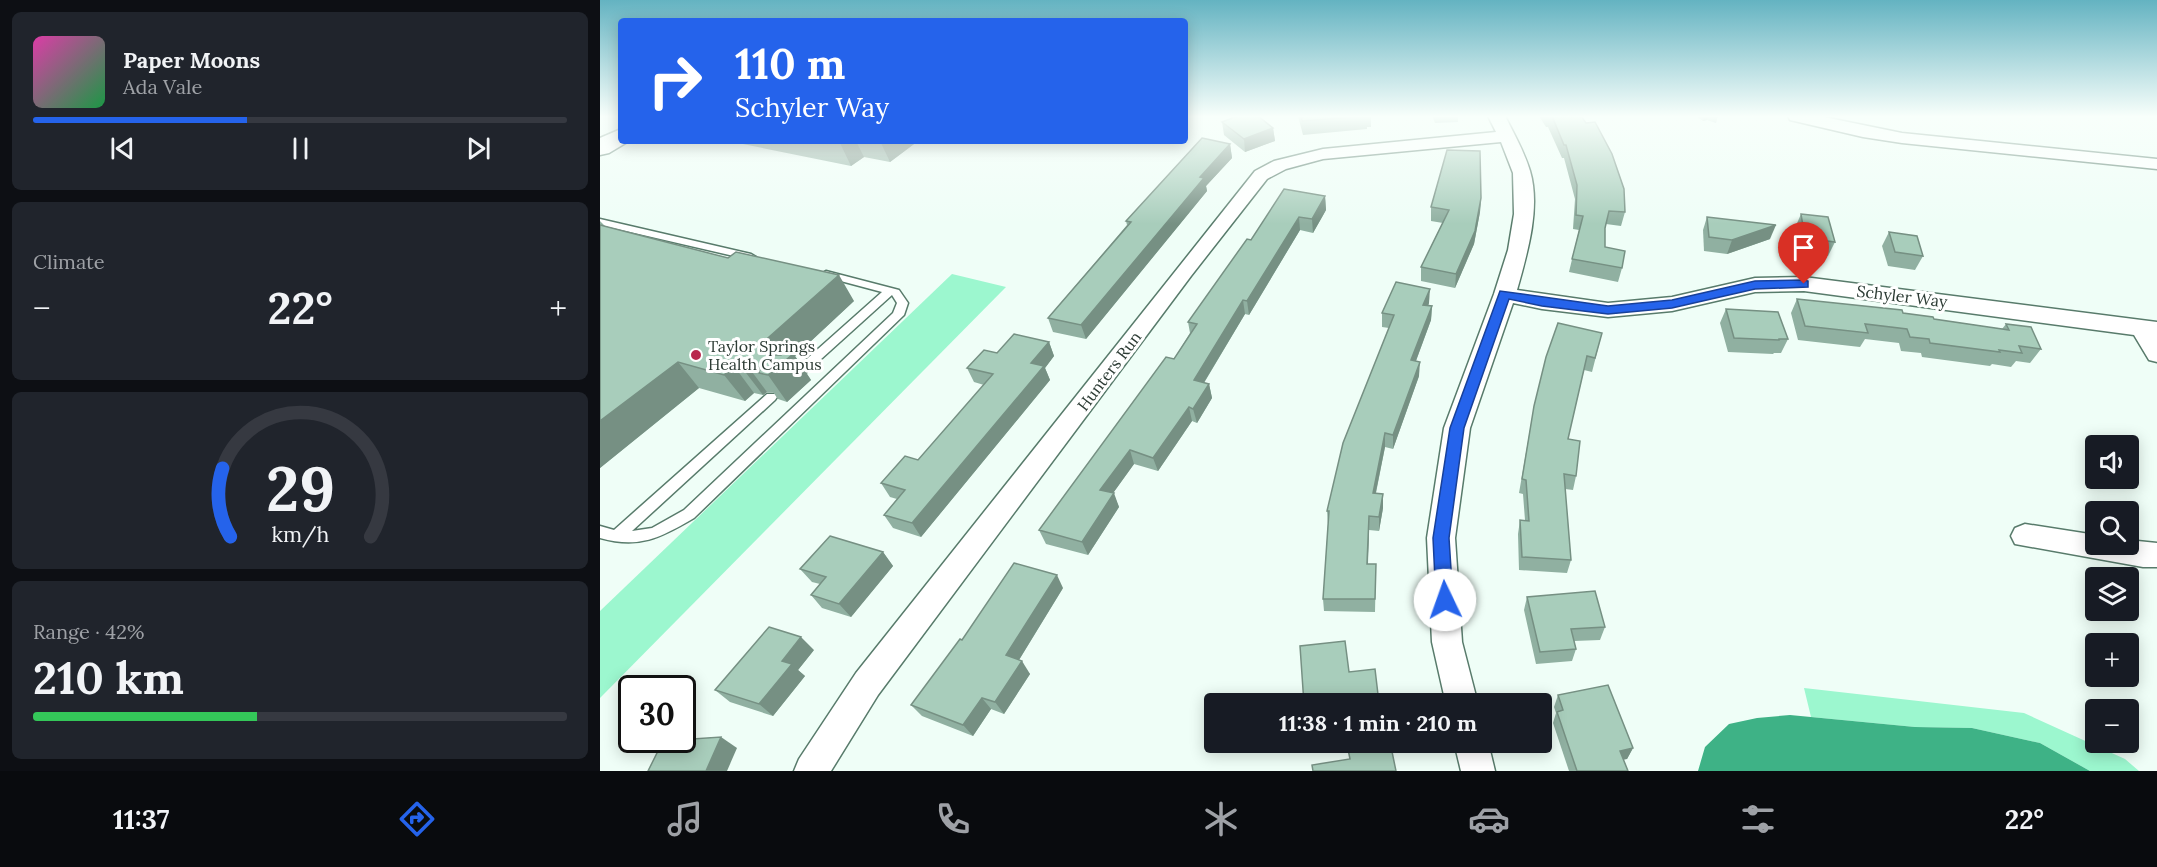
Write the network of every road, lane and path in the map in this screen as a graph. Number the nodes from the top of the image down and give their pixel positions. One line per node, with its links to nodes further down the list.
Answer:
1 (1336, 152): 20 (street, Hunters Run)
2 (1513, 152): 9 (street)
3 (2043, 152): 4 (street)
4 (2157, 164)
5 (600, 222): 6 (lane)
6 (758, 258)
7 (814, 271): 8 (lane)
8 (890, 291): 12 (lane); 16 (lane)
9 (1505, 294): 10 (street, Schyler Way); 18 (street)
10 (2149, 329): 11 (street)
11 (2157, 354)
12 (795, 376)
13 (771, 397): 16 (lane)
14 (600, 532): 16 (lane)
15 (2025, 536): 17 (street)
16 (616, 537)
17 (2157, 555)
18 (1459, 693)
19 (1474, 753): 21 (street)
20 (811, 771)
21 (1478, 771)

